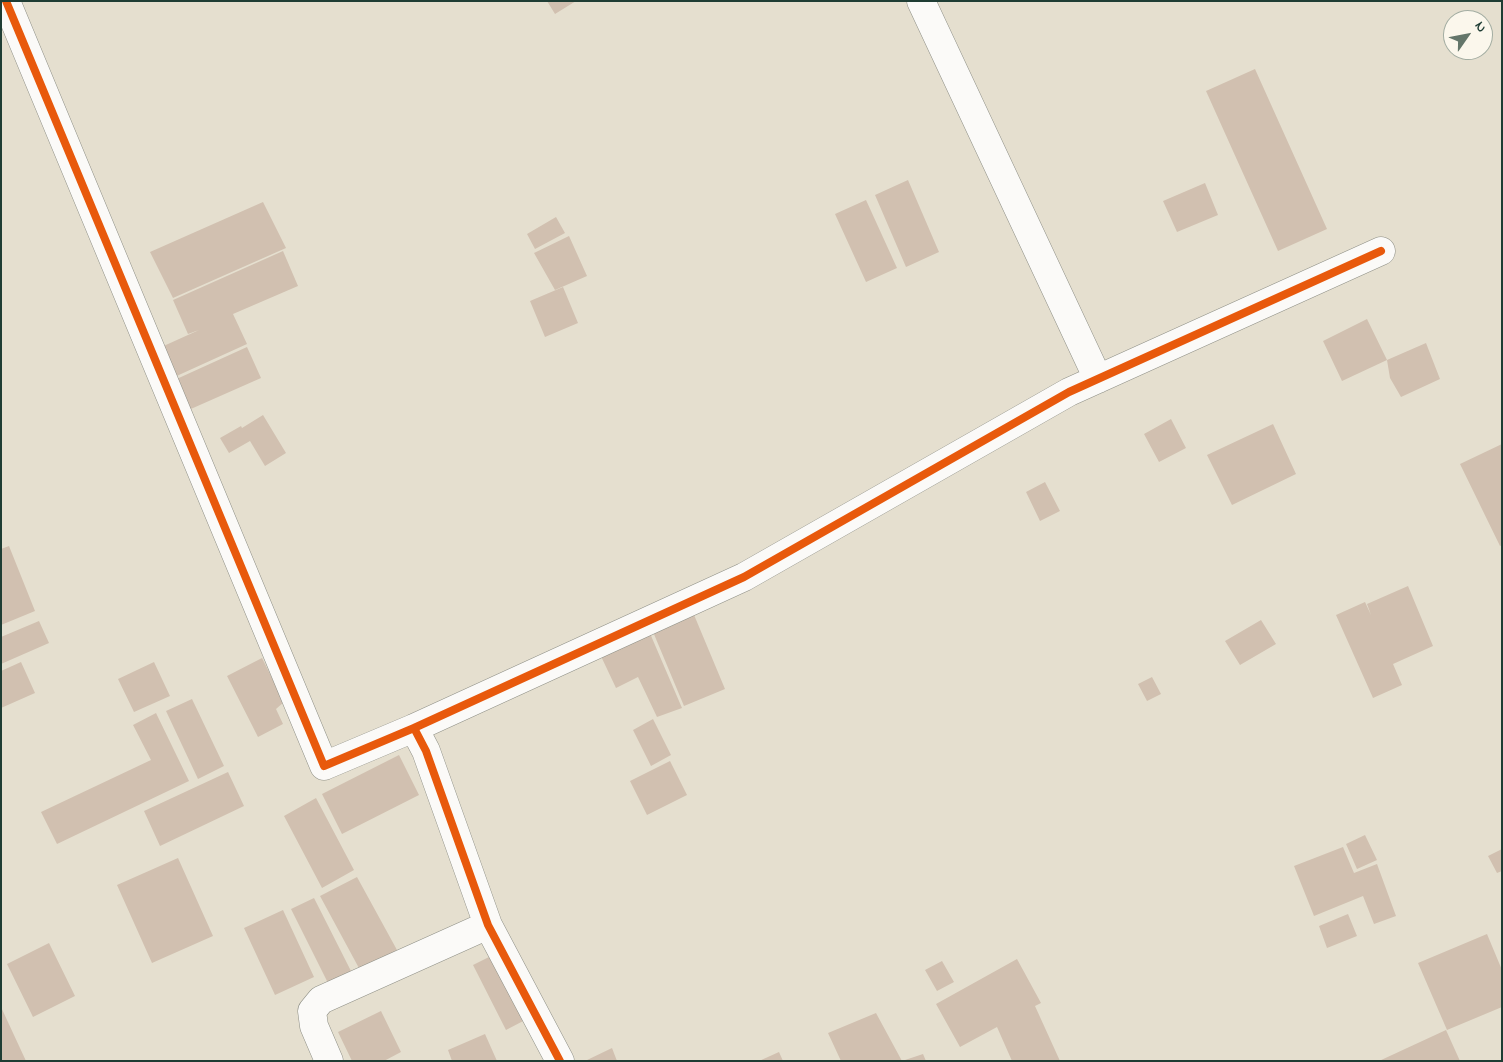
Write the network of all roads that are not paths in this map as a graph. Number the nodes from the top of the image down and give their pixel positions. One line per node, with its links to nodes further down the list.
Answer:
1 (6, 1): 5 (street)
2 (921, 1): 4 (street)
3 (1381, 251): 4 (street)
4 (1098, 379): 5 (street)
5 (414, 728): 6 (street)
6 (488, 925): 7 (street); 8 (street)
7 (329, 1061)
8 (560, 1061)

